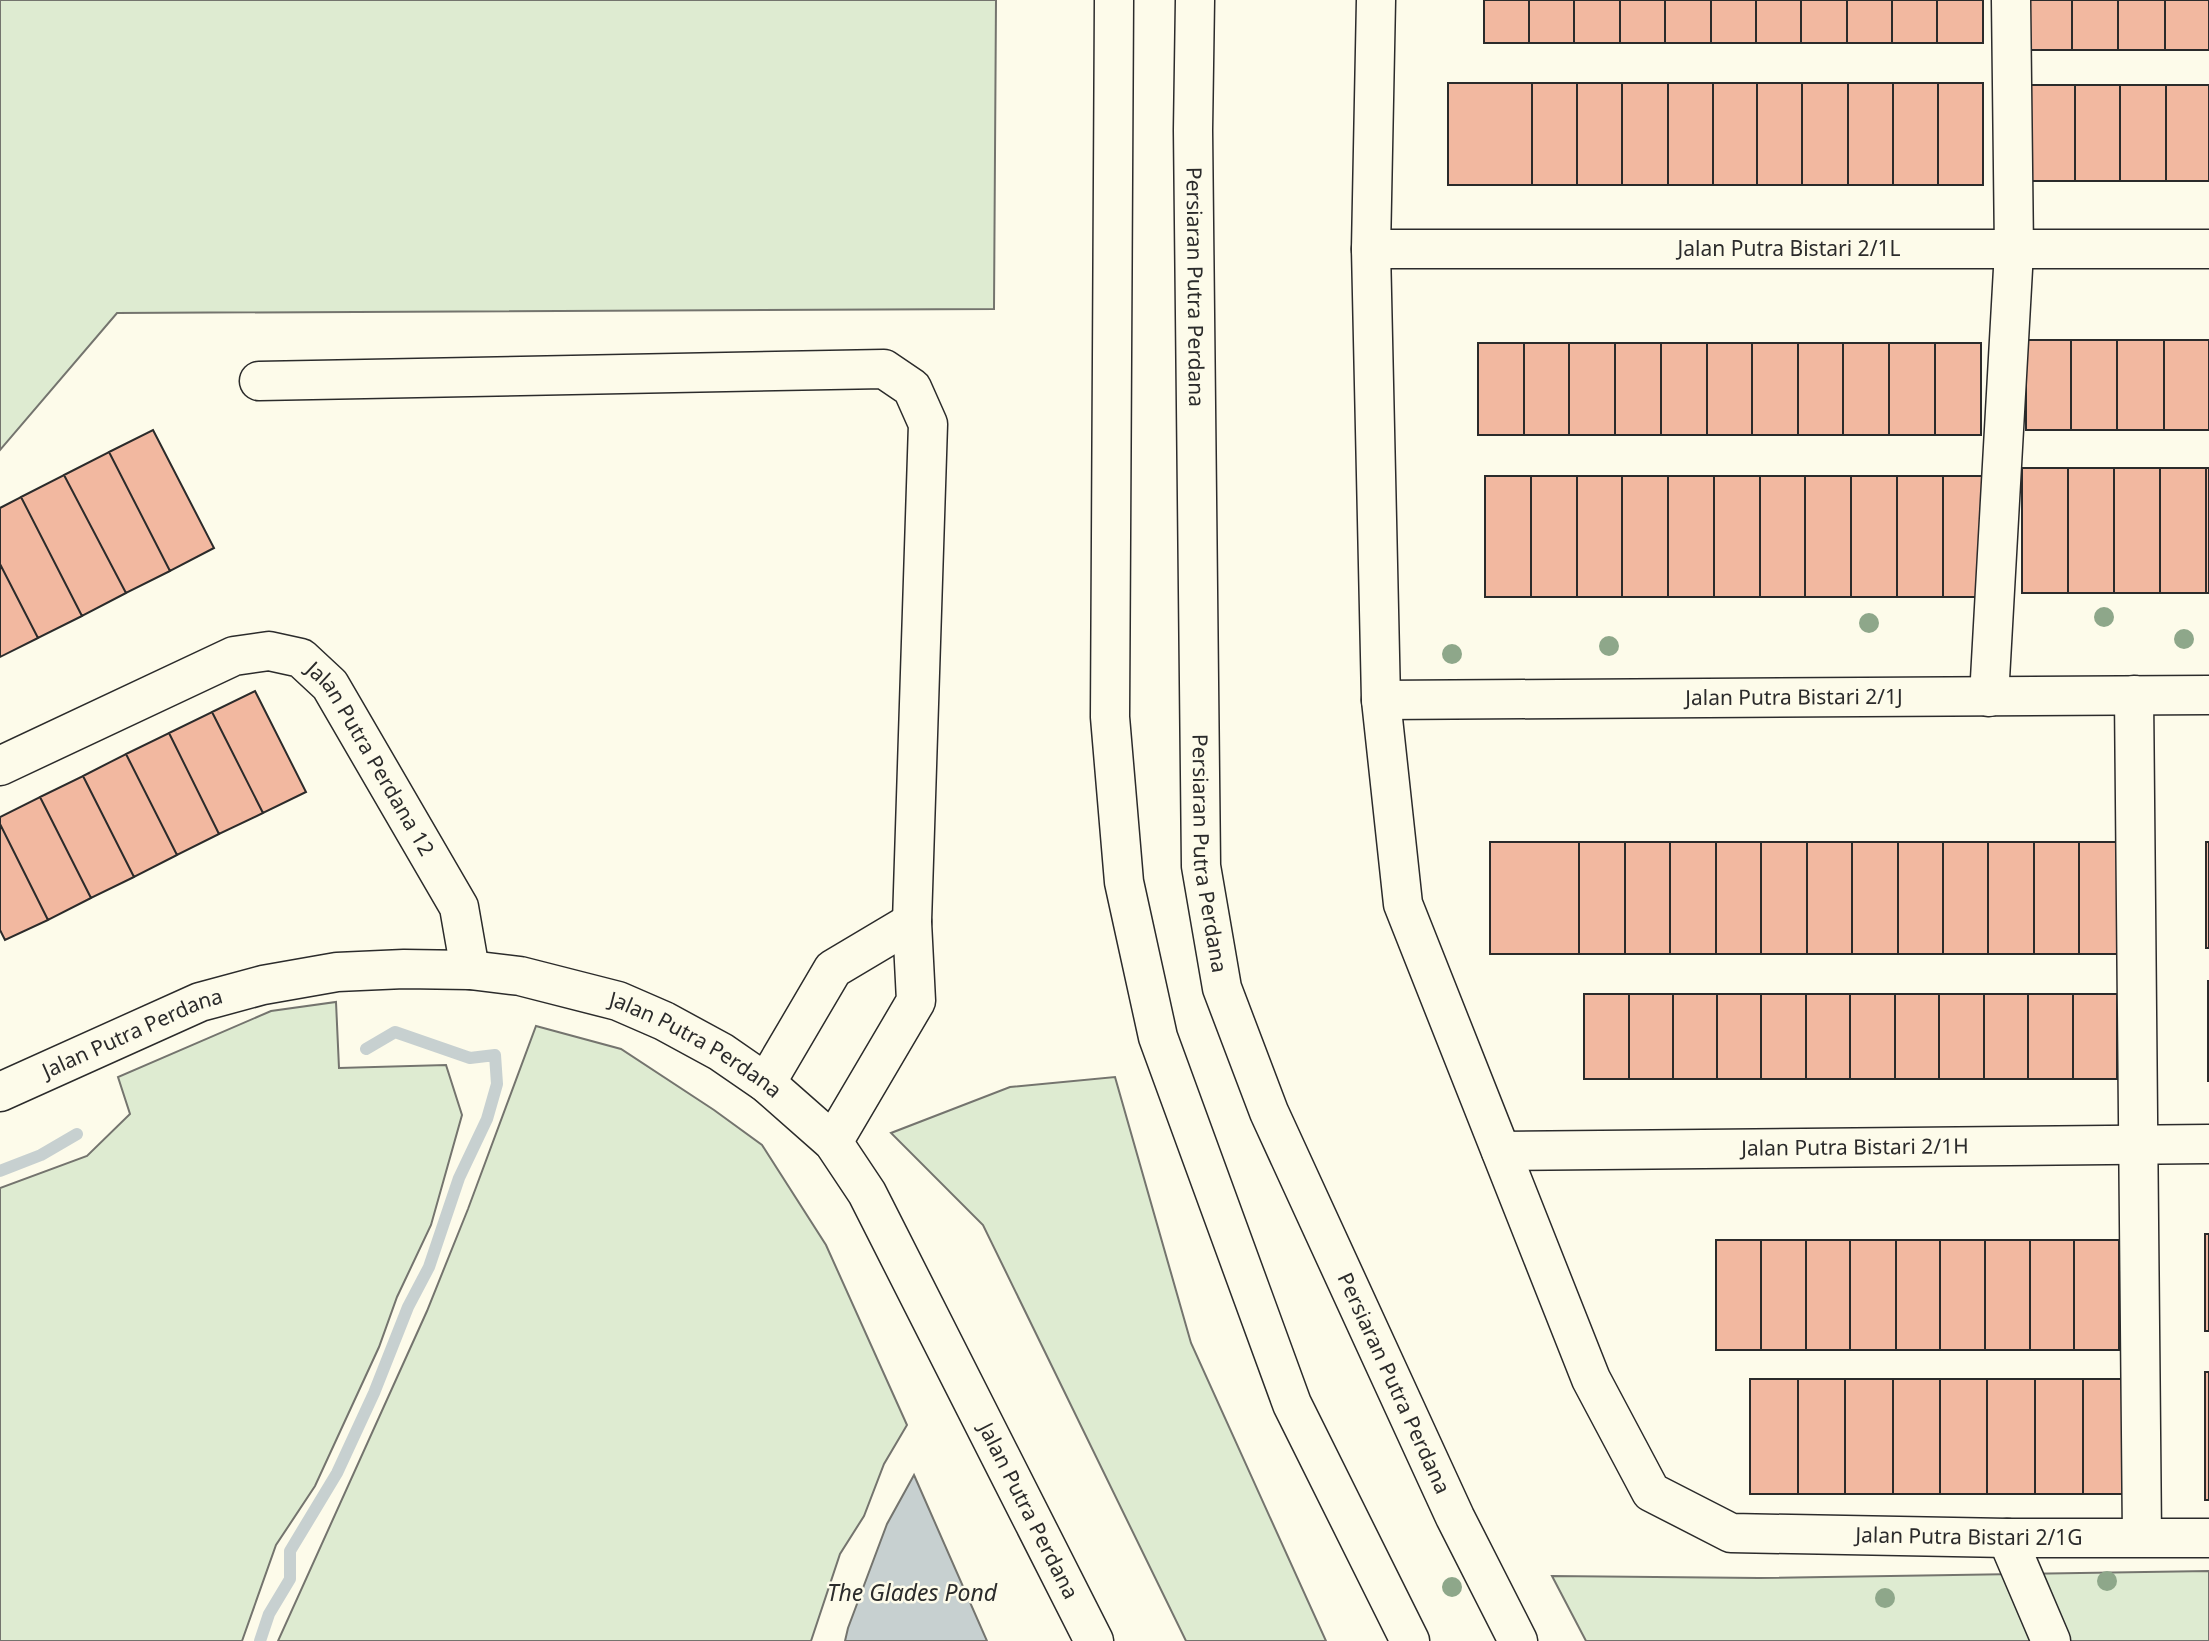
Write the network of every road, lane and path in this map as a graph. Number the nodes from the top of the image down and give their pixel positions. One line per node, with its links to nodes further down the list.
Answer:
1 (1114, 0): 26 (street)
2 (1195, 0): 27 (street, Persiaran Putra Perdana)
3 (1376, 0): 5 (street)
4 (2011, 0): 7 (street)
5 (1371, 248): 7 (street, Jalan Putra Bistari 2/1L); 12 (street)
6 (2209, 249): 7 (street, Jalan Putra Bistari 2/1L)
7 (2014, 251): 11 (street)
8 (259, 381): 14 (street)
9 (2134, 695): 10 (street, Jalan Putra Bistari 2/1J); 11 (street, Jalan Putra Bistari 2/1J); 19 (street)
10 (2209, 695)
11 (1989, 697): 12 (street, Jalan Putra Bistari 2/1J)
12 (1381, 700): 21 (street)
13 (0, 765): 15 (street, Jalan Putra Perdana 12)
14 (912, 922): 16 (street); 18 (street)
15 (470, 970): 16 (street, Jalan Putra Perdana); 17 (street, Jalan Putra Perdana)
16 (766, 1083): 18 (street, Jalan Putra Perdana)
17 (0, 1091)
18 (833, 1142): 25 (street, Jalan Putra Perdana)
19 (2139, 1144): 20 (street, Jalan Putra Bistari 2/1H); 21 (street, Jalan Putra Bistari 2/1H); 22 (street)
20 (2209, 1144)
21 (1501, 1151): 23 (street, Jalan Putra Bistari 2/1G)
22 (2142, 1537): 23 (street, Jalan Putra Bistari 2/1G); 24 (street, Jalan Putra Bistari 2/1G)
23 (2007, 1538): 28 (street)
24 (2209, 1538)
25 (1094, 1641)
26 (1410, 1641)
27 (1518, 1641)
28 (2051, 1641)

